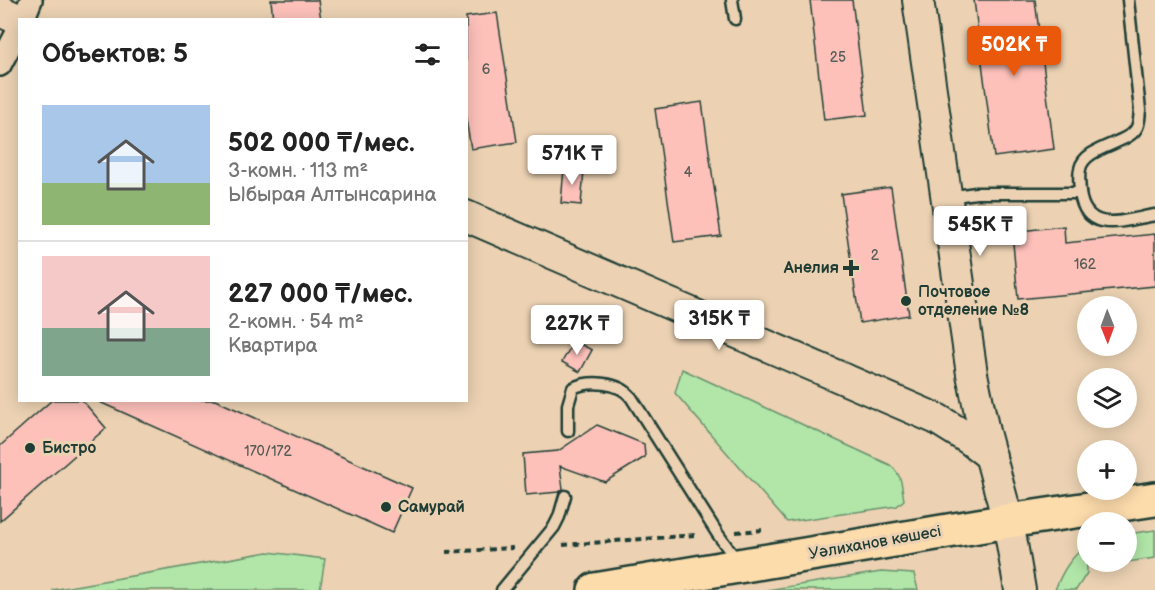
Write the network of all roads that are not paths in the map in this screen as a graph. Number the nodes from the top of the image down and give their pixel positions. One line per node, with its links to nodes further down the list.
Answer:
1 (32, 0): 6 (street)
2 (732, 0): 8 (lane)
3 (918, 0): 12 (street)
4 (1128, 0): 11 (lane)
5 (0, 11): 7 (street)
6 (22, 18)
7 (18, 19)
8 (735, 19)
9 (18, 31): 10 (street)
10 (0, 65)
11 (1080, 193): 12 (lane); 13 (lane)
12 (947, 197): 16 (street)
13 (1155, 215)
14 (468, 217): 16 (street)
15 (568, 431): 20 (lane)
16 (991, 456): 19 (street)
17 (565, 496): 21 (lane)
18 (1155, 500): 19 (highway, Уәлиханов көшесі)
19 (1008, 521): 20 (highway, Уәлиханов көшесі); 23 (street)
20 (741, 566): 22 (highway, Уәлиханов көшесі)
21 (502, 590)
22 (595, 590)
23 (1020, 590)

